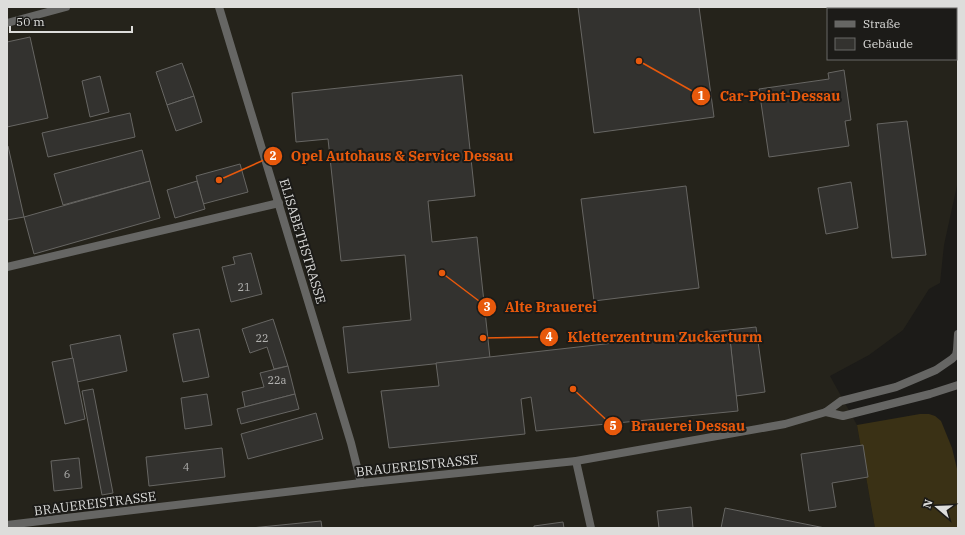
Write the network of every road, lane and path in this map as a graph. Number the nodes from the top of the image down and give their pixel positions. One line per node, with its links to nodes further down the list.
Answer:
1 (66, 7): 3 (street)
2 (219, 7): 4 (street, ELISABETHSTRASSE)
3 (7, 23)
4 (279, 203): 5 (street); 10 (street, ELISABETHSTRASSE)
5 (7, 267)
6 (958, 334): 8 (street, BRAUEREISTRASSE)
7 (958, 384): 8 (street, BRAUEREISTRASSE)
8 (826, 412): 9 (street, BRAUEREISTRASSE)
9 (576, 461): 10 (street, BRAUEREISTRASSE); 12 (street)
10 (361, 483): 11 (street, BRAUEREISTRASSE)
11 (7, 525)
12 (591, 528)

